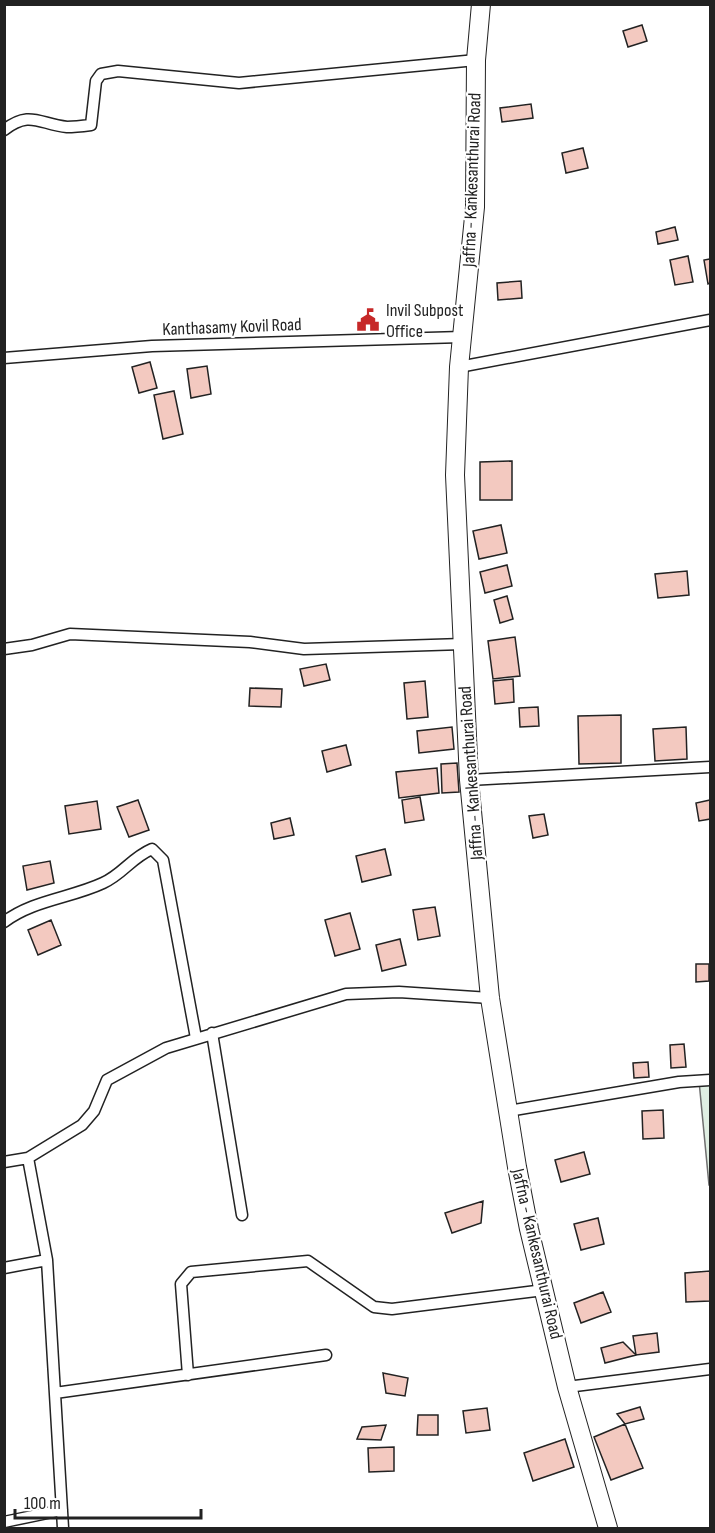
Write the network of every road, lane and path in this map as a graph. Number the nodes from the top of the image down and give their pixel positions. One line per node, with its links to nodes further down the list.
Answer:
1 (481, 4): 2 (main road, Jaffna - Kankesanthurai Road)
2 (476, 60): 3 (street); 5 (main road, Jaffna - Kankesanthurai Road)
3 (4, 130)
4 (711, 320): 7 (street)
5 (462, 337): 6 (street, Kanthasamy Kovil Road); 7 (main road, Jaffna - Kankesanthurai Road)
6 (4, 358)
7 (459, 367): 8 (main road, Jaffna - Kankesanthurai Road)
8 (463, 644): 9 (street); 11 (main road, Jaffna - Kankesanthurai Road)
9 (4, 649)
10 (711, 767): 11 (street)
11 (469, 780): 13 (main road, Jaffna - Kankesanthurai Road)
12 (4, 921): 15 (street)
13 (490, 998): 14 (street); 17 (main road, Jaffna - Kankesanthurai Road)
14 (212, 1033): 15 (street); 20 (street)
15 (196, 1038): 18 (street)
16 (711, 1080): 17 (street)
17 (508, 1111): 23 (main road, Jaffna - Kankesanthurai Road)
18 (28, 1158): 19 (street); 21 (street)
19 (4, 1162)
20 (242, 1215)
21 (47, 1260): 22 (street); 28 (street)
22 (4, 1268)
23 (544, 1290): 26 (street); 27 (main road, Jaffna - Kankesanthurai Road)
24 (326, 1355): 26 (street)
25 (711, 1369): 27 (street)
26 (189, 1374): 28 (street)
27 (567, 1387): 32 (main road, Jaffna - Kankesanthurai Road)
28 (55, 1393): 29 (street)
29 (62, 1510): 30 (street); 31 (street)
30 (4, 1522)
31 (63, 1528)
32 (608, 1528)

